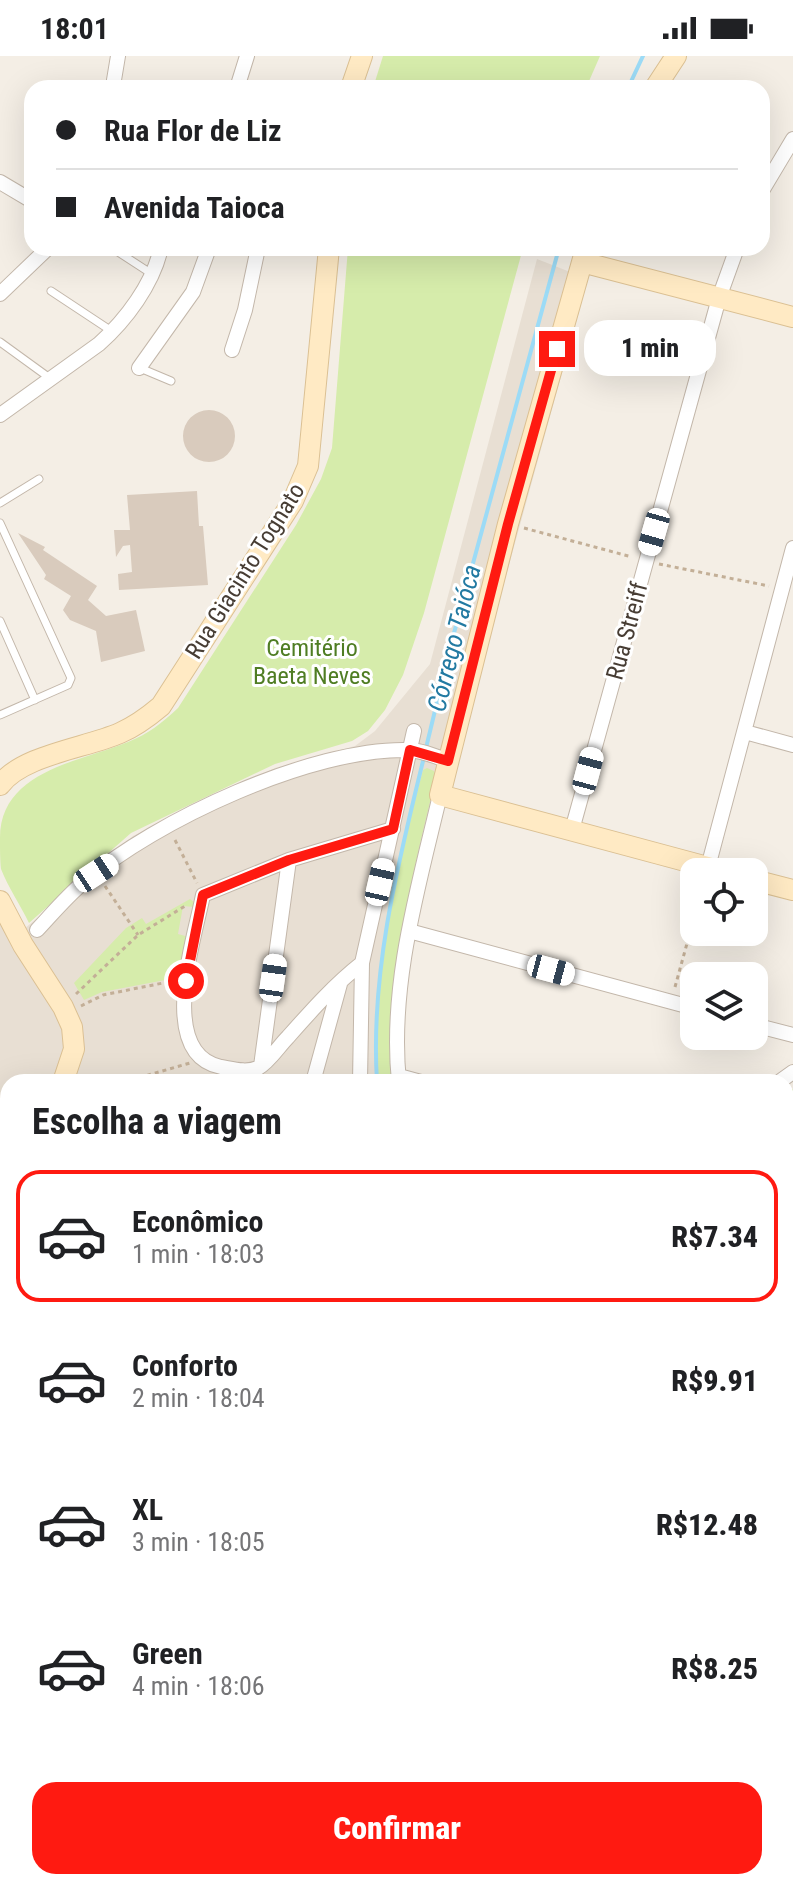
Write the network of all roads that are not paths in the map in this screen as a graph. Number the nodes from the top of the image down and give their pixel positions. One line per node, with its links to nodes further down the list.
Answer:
1 (118, 56): 5 (street)
2 (247, 56): 6 (street)
3 (362, 56): 7 (street)
4 (676, 56): 8 (street)
5 (114, 80)
6 (240, 80)
7 (354, 80)
8 (660, 80)
9 (793, 139): 10 (street)
10 (770, 178)
11 (0, 182): 12 (street)
12 (24, 196)
13 (40, 256): 24 (street)
14 (124, 256): 22 (lane)
15 (158, 256): 22 (street)
16 (206, 256): 30 (street)
17 (256, 256): 29 (street)
18 (328, 256): 46 (street, Rua Giacinto Tognato)
19 (584, 256): 45 (street)
20 (587, 256): 25 (street)
21 (734, 256): 25 (street, Rua Streiff)
22 (152, 274): 27 (street)
23 (51, 291): 27 (lane)
24 (0, 294)
25 (719, 298): 26 (street); 50 (street, Rua Streiff)
26 (793, 317)
27 (113, 332): 31 (street)
28 (0, 342): 31 (lane)
29 (232, 350)
30 (139, 368): 32 (lane)
31 (51, 379): 33 (street)
32 (171, 381)
33 (0, 415)
34 (39, 479): 35 (lane)
35 (0, 503)
36 (0, 523): 40 (lane)
37 (793, 548): 38 (street)
38 (786, 601): 43 (street)
39 (0, 621): 40 (lane)
40 (35, 700): 41 (lane)
41 (0, 715)
42 (414, 731): 45 (street)
43 (745, 732): 44 (street); 51 (street)
44 (793, 745)
45 (428, 755): 48 (street); 49 (street); 57 (street)
46 (9, 766): 47 (street, Rua Giacinto Tognato)
47 (0, 785)
48 (440, 795): 50 (street); 58 (street)
49 (393, 829): 52 (street); 59 (street)
50 (572, 830): 53 (street)
51 (719, 858)
52 (289, 860): 64 (street); 64 (street)
53 (680, 860)
54 (768, 884): 55 (street)
55 (793, 890)
56 (0, 901): 65 (street)
57 (37, 930)
58 (409, 931): 61 (street); 68 (street)
59 (362, 963): 60 (street); 67 (street)
60 (341, 980): 64 (street); 66 (street)
61 (680, 1004)
62 (768, 1029): 63 (street)
63 (793, 1035)
64 (261, 1066)
65 (66, 1074)
66 (315, 1074)
67 (360, 1074)
68 (399, 1074)

